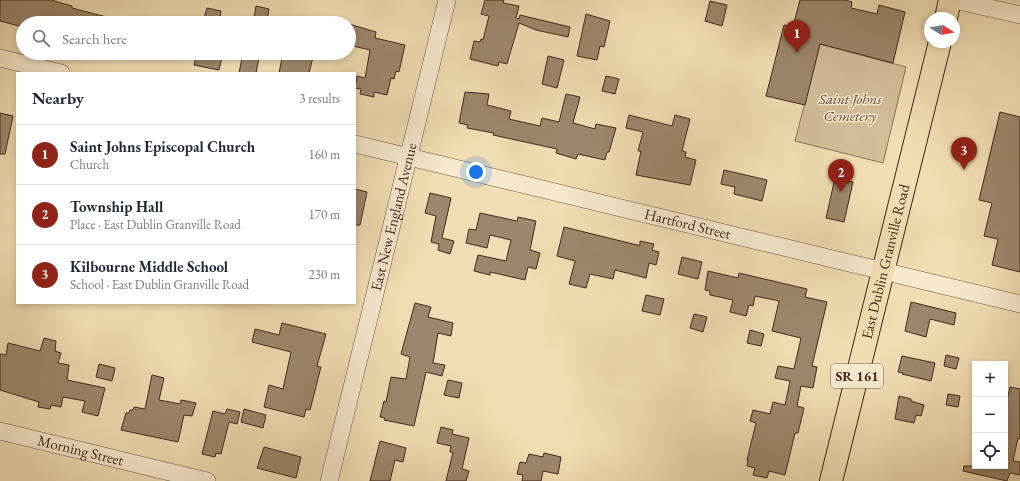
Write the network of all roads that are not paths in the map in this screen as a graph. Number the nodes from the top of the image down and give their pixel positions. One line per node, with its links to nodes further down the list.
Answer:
1 (446, 0): 10 (street, East New England Avenue)
2 (950, 0): 4 (main road)
3 (955, 0): 5 (street)
4 (947, 12)
5 (1020, 16)
6 (939, 48): 11 (main road, East Dublin Granville Road / SR 161)
7 (0, 58): 8 (street)
8 (57, 72)
9 (356, 144): 10 (street, Hartford Street)
10 (408, 156): 11 (street, Hartford Street); 15 (street, East New England Avenue)
11 (883, 271): 12 (street, Hartford Street); 16 (main road, East Dublin Granville Road / SR 161)
12 (1020, 304)
13 (0, 431): 14 (street, Morning Street)
14 (207, 481)
15 (329, 481)
16 (831, 481)

